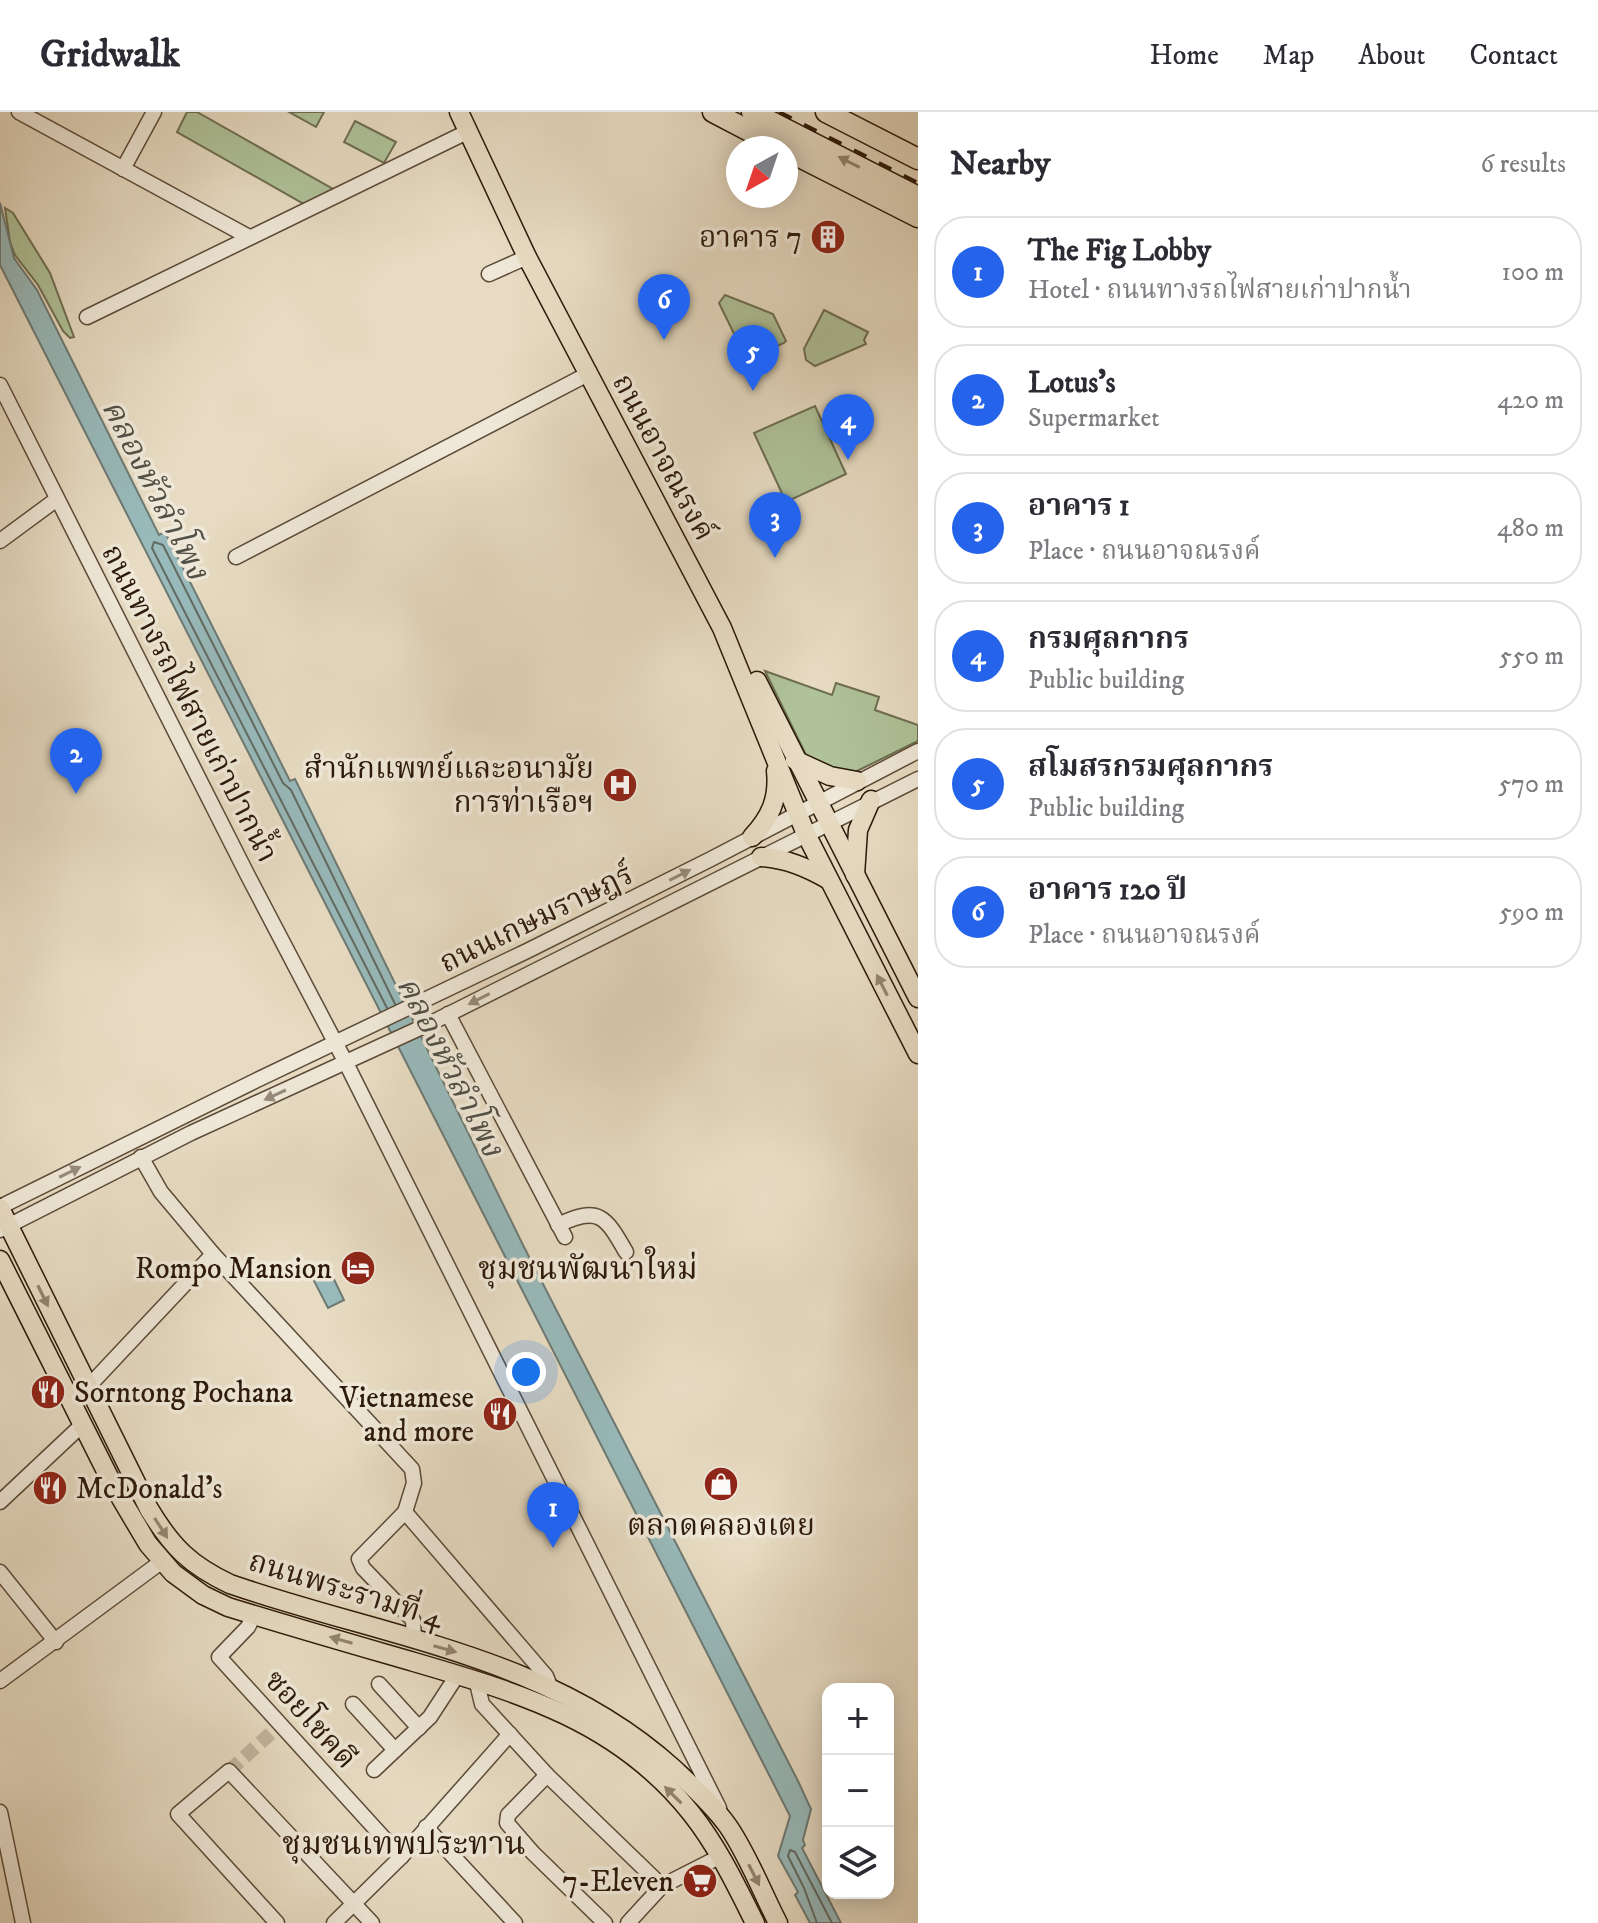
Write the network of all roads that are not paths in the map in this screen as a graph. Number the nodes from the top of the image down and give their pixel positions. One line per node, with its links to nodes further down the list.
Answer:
1 (19, 112): 14 (street)
2 (154, 112): 14 (street)
3 (459, 112): 9 (main road, ถนนอาจณรงค์)
4 (467, 112): 27 (main road, ถนนอาจณรงค์)
5 (713, 112): 10 (highway)
6 (752, 112): 15 (highway, one-way to 6)
7 (826, 112): 13 (highway)
8 (837, 112): 11 (highway)
9 (467, 132): 17 (street); 18 (main road, ถนนอาจณรงค์)
10 (759, 136)
11 (918, 145)
12 (798, 156): 16 (highway)
13 (918, 159)
14 (123, 169): 17 (street)
15 (918, 197)
16 (918, 217)
17 (249, 237): 20 (street)
18 (527, 257): 19 (street); 21 (main road, ถนนอาจณรงค์)
19 (489, 274)
20 (87, 317)
21 (588, 374): 25 (street); 28 (main road, ถนนอาจณรงค์)
22 (0, 385): 23 (street, ถนนทางรถไฟสายเก่าปากน้ำ)
23 (57, 499): 24 (street); 44 (street, ถนนทางรถไฟสายเก่าปากน้ำ)
24 (0, 541)
25 (236, 557)
26 (918, 751): 30 (street, ถนนเกษมราษฎร์)
27 (795, 760): 30 (main road); 32 (main road, ถนนอาจณรงค์)
28 (775, 763): 33 (main road, ถนนอาจณรงค์); 36 (main road)
29 (918, 779): 31 (street, ถนนเกษมราษฎร์)
30 (857, 781): 32 (street, ถนนเกษมราษฎร์)
31 (871, 800): 34 (street, ถนนเกษมราษฎร์); 38 (main road)
32 (818, 802): 33 (street, ถนนเกษมราษฎร์); 34 (main road, ถนนอาจณรงค์)
33 (797, 813): 35 (main road, ถนนอาจณรงค์); 36 (street, ถนนเกษมราษฎร์)
34 (828, 822): 35 (street, ถนนเกษมราษฎร์); 38 (main road, ถนนอาจณรงค์)
35 (806, 834): 37 (street, ถนนเกษมราษฎร์); 39 (main road, ถนนอาจณรงค์)
36 (752, 837): 40 (street, ถนนเกษมราษฎร์, one-way to 36)
37 (761, 857): 39 (main road); 41 (street, ถนนเกษมราษฎร์)
38 (855, 878): 42 (main road, ถนนอาจณรงค์)
39 (829, 880): 45 (main road, ถนนอาจณรงค์, one-way to 39)
40 (560, 935): 41 (street); 44 (street, ถนนเกษมราษฎร์)
41 (569, 953): 43 (street, ถนนเกษมราษฎร์, one-way to 43)
42 (918, 998)
43 (448, 1014): 46 (street, ถนนเกษมราษฎร์); 52 (street)
44 (336, 1043): 46 (street, ถนนทางรถไฟสายเก่าปากน้ำ); 47 (street, ถนนเกษมราษฎร์)
45 (918, 1054)
46 (346, 1063): 48 (street, ถนนเกษมราษฎร์, one-way to 48); 77 (street)
47 (183, 1117): 48 (street); 50 (street, ถนนเกษมราษฎร์, one-way to 47)
48 (191, 1133): 49 (street, ถนนเกษมราษฎร์)
49 (141, 1157): 51 (street, ถนนเกษมราษฎร์); 53 (street)
50 (0, 1208): 51 (main road, ถนนพระรามที่ 4)
51 (4, 1228): 56 (main road, ถนนพระรามที่ 4, one-way to 56)
52 (626, 1252)
53 (213, 1254): 56 (street); 59 (street)
54 (0, 1260): 55 (main road, ถนนพระรามที่ 4)
55 (5, 1281): 57 (main road, ถนนพระรามที่ 4)
56 (88, 1387): 63 (main road, ถนนพระรามที่ 4, one-way to 63)
57 (83, 1424): 58 (street); 60 (main road, ถนนพระรามที่ 4)
58 (0, 1502)
59 (405, 1512): 63 (street); 69 (street)
60 (161, 1562): 62 (main road, ถนนพระรามที่ 4); 64 (street)
61 (0, 1572): 64 (street)
62 (254, 1615): 65 (main road, ถนนพระรามที่ 4, one-way to 62); 80 (street, ซอยโชคดี)
63 (414, 1640): 69 (main road, ถนนพระรามที่ 4, one-way to 69)
64 (56, 1642): 67 (street)
65 (458, 1674): 66 (main road, ถนนพระรามที่ 4); 71 (street)
66 (476, 1679): 72 (street); 79 (main road, ถนนพระรามที่ 4, one-way to 66)
67 (0, 1681)
68 (379, 1684): 71 (street)
69 (550, 1686): 77 (main road, ถนนพระรามที่ 4)
70 (353, 1704): 73 (street)
71 (419, 1728): 73 (street)
72 (510, 1734): 75 (street); 78 (street)
73 (395, 1750): 74 (street)
74 (374, 1770)
75 (547, 1775): 81 (street); 90 (street)
76 (0, 1812): 84 (street)
77 (728, 1826): 93 (main road, ถนนพระรามที่ 4, one-way to 93)
78 (426, 1827): 80 (street); 83 (street)
79 (721, 1856): 81 (street); 92 (main road, ถนนพระรามที่ 4)
80 (401, 1857): 82 (street)
81 (662, 1886): 91 (street)
82 (355, 1905): 85 (street); 86 (street); 87 (street)
83 (502, 1910): 88 (street); 89 (street)
84 (23, 1923)
85 (277, 1923)
86 (334, 1923)
87 (372, 1923)
88 (492, 1923)
89 (515, 1923)
90 (605, 1923)
91 (628, 1923)
92 (755, 1923)
93 (778, 1923)

